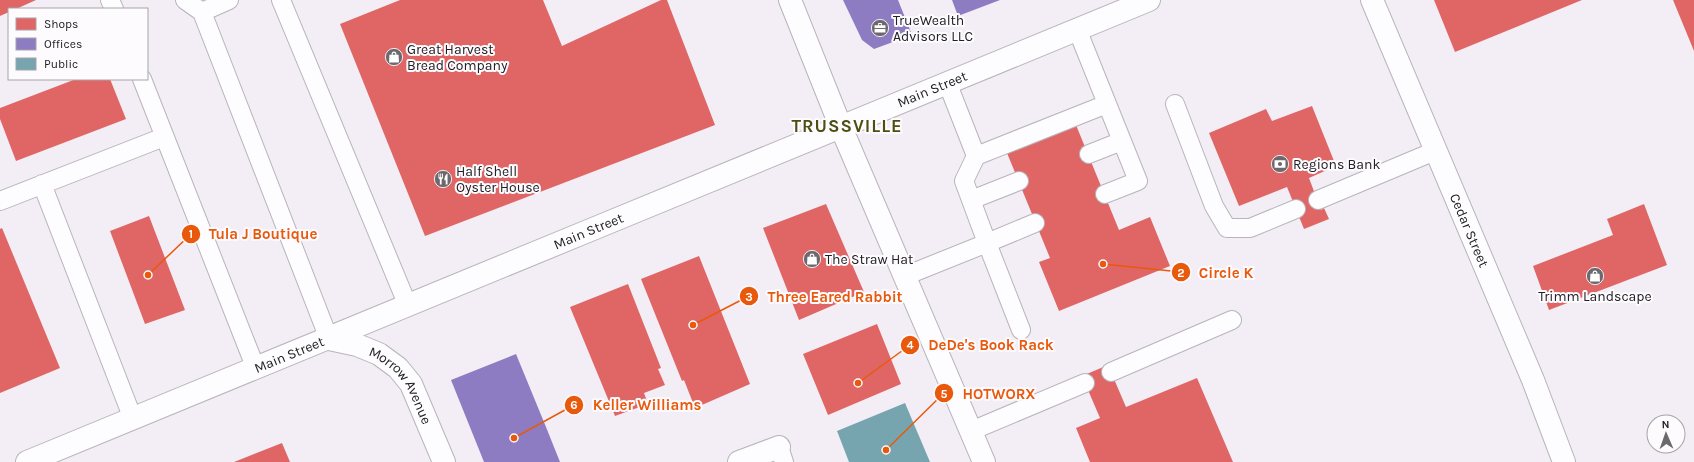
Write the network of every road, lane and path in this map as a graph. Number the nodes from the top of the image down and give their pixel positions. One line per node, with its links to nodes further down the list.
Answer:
1 (186, 0): 7 (lane)
2 (229, 0): 7 (lane)
3 (281, 0): 29 (lane)
4 (790, 0): 13 (main road)
5 (1372, 0): 16 (main road, Cedar Street)
6 (1141, 1): 8 (main road, Main Street)
7 (202, 12): 32 (lane)
8 (1077, 29): 10 (main road, Main Street); 11 (lane)
9 (142, 80): 14 (lane)
10 (947, 82): 13 (main road, Main Street); 18 (lane)
11 (1107, 104): 15 (lane); 18 (lane)
12 (1175, 104): 25 (lane)
13 (840, 125): 28 (main road); 29 (main road, Main Street)
14 (164, 137): 20 (lane); 33 (lane)
15 (1122, 142): 17 (lane); 21 (lane)
16 (1435, 151): 23 (lane); 43 (main road, Cedar Street)
17 (1088, 154)
18 (976, 156): 22 (lane)
19 (1019, 181): 22 (lane)
20 (42, 184): 24 (lane); 36 (lane)
21 (1104, 194)
22 (971, 200): 27 (lane)
23 (1318, 200)
24 (0, 201)
25 (1296, 209)
26 (1036, 223): 27 (lane)
27 (987, 243): 28 (lane); 31 (lane)
28 (905, 276): 37 (main road)
29 (408, 306): 32 (main road, Main Street)
30 (1232, 320): 34 (lane)
31 (1021, 330)
32 (329, 339): 33 (main road, Main Street); 40 (main road, Morrow Avenue)
33 (256, 369): 36 (main road, Main Street)
34 (1111, 372)
35 (1085, 383): 37 (lane)
36 (133, 419): 39 (main road, Main Street)
37 (971, 431): 42 (main road)
38 (782, 454): 41 (main road)
39 (27, 462)
40 (444, 462)
41 (739, 462)
42 (984, 462)
43 (1564, 462)

